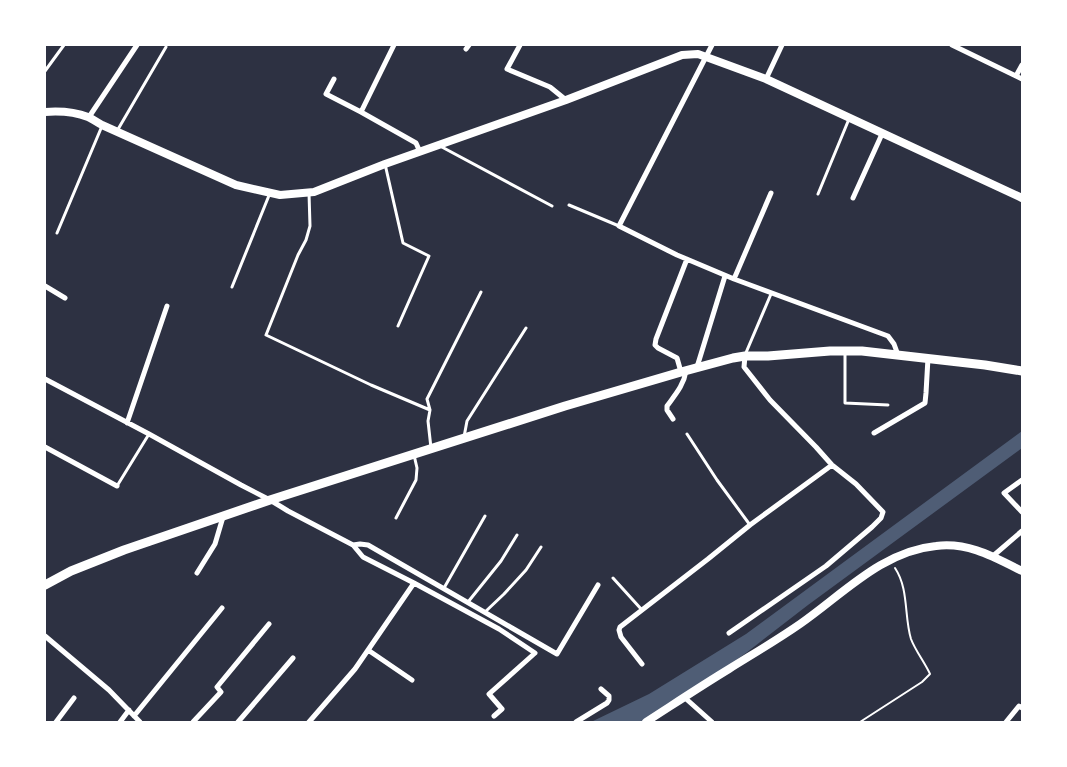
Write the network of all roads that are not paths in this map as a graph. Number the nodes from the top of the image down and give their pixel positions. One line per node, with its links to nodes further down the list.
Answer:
1 (64, 45): 11 (lane)
2 (137, 45): 18 (street)
3 (394, 45): 17 (street)
4 (520, 45): 15 (street)
5 (712, 45): 9 (street)
6 (782, 45): 14 (street)
7 (952, 45): 12 (street)
8 (166, 47): 21 (lane)
9 (706, 56): 14 (street); 15 (street); 34 (street)
10 (1022, 65): 12 (street)
11 (45, 71)
12 (1019, 78)
13 (334, 79): 17 (street)
14 (766, 79): 19 (street)
15 (566, 100): 23 (street)
16 (45, 112): 18 (street)
17 (361, 112): 24 (street)
18 (89, 117): 20 (street)
19 (850, 118): 22 (street); 29 (lane)
20 (102, 125): 21 (street); 35 (lane)
21 (116, 132): 27 (street)
22 (882, 134): 30 (street); 31 (street)
23 (438, 145): 24 (street); 33 (lane)
24 (420, 152): 25 (street)
25 (385, 164): 26 (street); 45 (lane)
26 (309, 192): 27 (street); 56 (lane)
27 (270, 193): 40 (lane)
28 (771, 193): 38 (street)
29 (818, 194)
30 (852, 198)
31 (1022, 198)
32 (569, 205): 34 (lane)
33 (552, 206)
34 (619, 226): 36 (street)
35 (57, 233)
36 (687, 259): 37 (street); 52 (street)
37 (725, 276): 38 (street); 51 (street)
38 (734, 279): 42 (street)
39 (45, 286): 43 (street)
40 (232, 287)
41 (481, 292): 56 (lane)
42 (770, 294): 48 (street); 49 (lane)
43 (65, 298)
44 (167, 306): 58 (street)
45 (398, 326)
46 (526, 328): 62 (lane)
47 (846, 351): 48 (main road); 49 (main road); 55 (lane)
48 (898, 355): 50 (main road)
49 (745, 356): 51 (main road); 66 (street)
50 (928, 358): 53 (main road); 59 (street)
51 (697, 367): 52 (main road)
52 (684, 371): 57 (street); 62 (main road)
53 (1022, 371)
54 (45, 380): 58 (street)
55 (888, 405)
56 (430, 410): 64 (lane)
57 (674, 419)
58 (127, 423): 60 (street)
59 (874, 432)
60 (149, 434): 68 (lane); 69 (street)
61 (687, 434): 74 (lane)
62 (463, 438): 64 (main road)
63 (45, 447): 68 (street)
64 (431, 448): 65 (main road)
65 (413, 454): 69 (main road); 73 (lane)
66 (832, 465): 74 (street); 92 (street)
67 (1022, 480): 70 (street)
68 (117, 486)
69 (270, 500): 71 (main road); 77 (street)
70 (1022, 512)
71 (223, 516): 81 (street); 84 (main road)
72 (485, 516): 86 (lane)
73 (396, 518)
74 (750, 525): 89 (street)
75 (1022, 531): 79 (street)
76 (517, 535): 87 (lane)
77 (353, 545): 83 (street); 86 (street)
78 (541, 547): 90 (lane)
79 (993, 556): 80 (street); 99 (street)
80 (1022, 571)
81 (197, 573)
82 (613, 578): 89 (lane)
83 (414, 583): 94 (street); 104 (street)
84 (45, 585)
85 (598, 586): 90 (street)
86 (444, 588): 87 (street)
87 (468, 602): 90 (street)
88 (222, 608): 103 (street)
89 (642, 610): 96 (street)
90 (485, 612)
91 (269, 624): 108 (street)
92 (729, 633)
93 (45, 636): 102 (street)
94 (368, 650): 97 (street); 110 (street)
95 (293, 658): 109 (street)
96 (642, 664)
97 (412, 680)
98 (601, 689): 111 (street)
99 (684, 697): 112 (street); 113 (street)
100 (74, 698): 105 (street)
101 (1022, 708): 114 (street)
102 (129, 710): 103 (street); 106 (street)
103 (134, 716): 107 (street)
104 (494, 716)
105 (56, 722)
106 (120, 722)
107 (140, 722)
108 (192, 722)
109 (238, 722)
110 (309, 722)
111 (576, 722)
112 (646, 722)
113 (712, 722)
114 (1006, 722)

